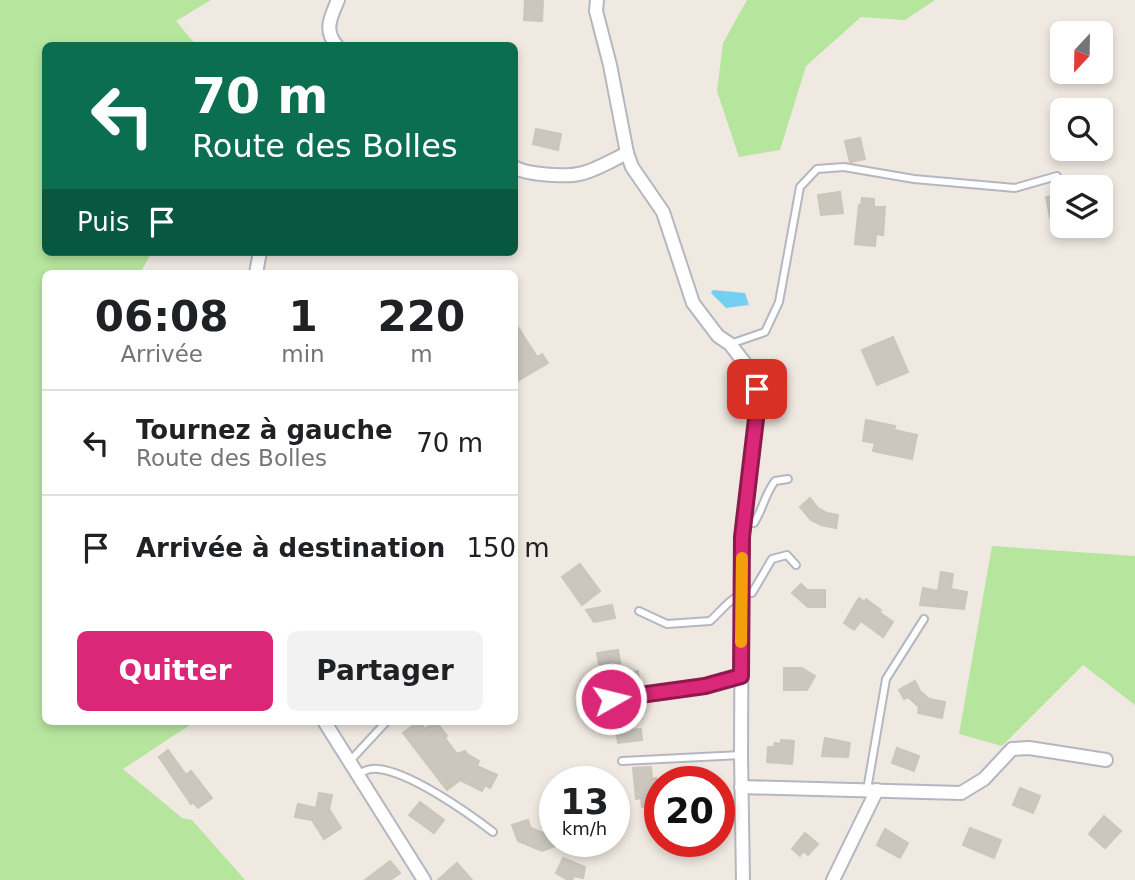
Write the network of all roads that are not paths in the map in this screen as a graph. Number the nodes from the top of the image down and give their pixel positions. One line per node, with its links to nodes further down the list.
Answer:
1 (338, 0): 3 (street)
2 (597, 0): 4 (street)
3 (333, 40)
4 (627, 153): 5 (street); 7 (street)
5 (518, 169)
6 (1050, 178): 7 (lane)
7 (730, 344): 9 (street)
8 (788, 479): 9 (lane)
9 (744, 524): 11 (street)
10 (796, 565): 11 (lane)
11 (741, 593): 12 (lane); 14 (street)
12 (639, 611)
13 (924, 619): 24 (lane)
14 (741, 676): 15 (lane); 18 (street)
15 (611, 699)
16 (326, 725): 21 (street)
17 (383, 725): 21 (lane)
18 (741, 755): 20 (lane); 23 (street)
19 (1106, 760): 24 (street)
20 (622, 761)
21 (349, 762): 22 (street)
22 (357, 775): 25 (lane); 26 (street)
23 (741, 787): 24 (street); 27 (street)
24 (872, 790): 28 (street)
25 (493, 832)
26 (424, 880)
27 (743, 880)
28 (833, 880)

